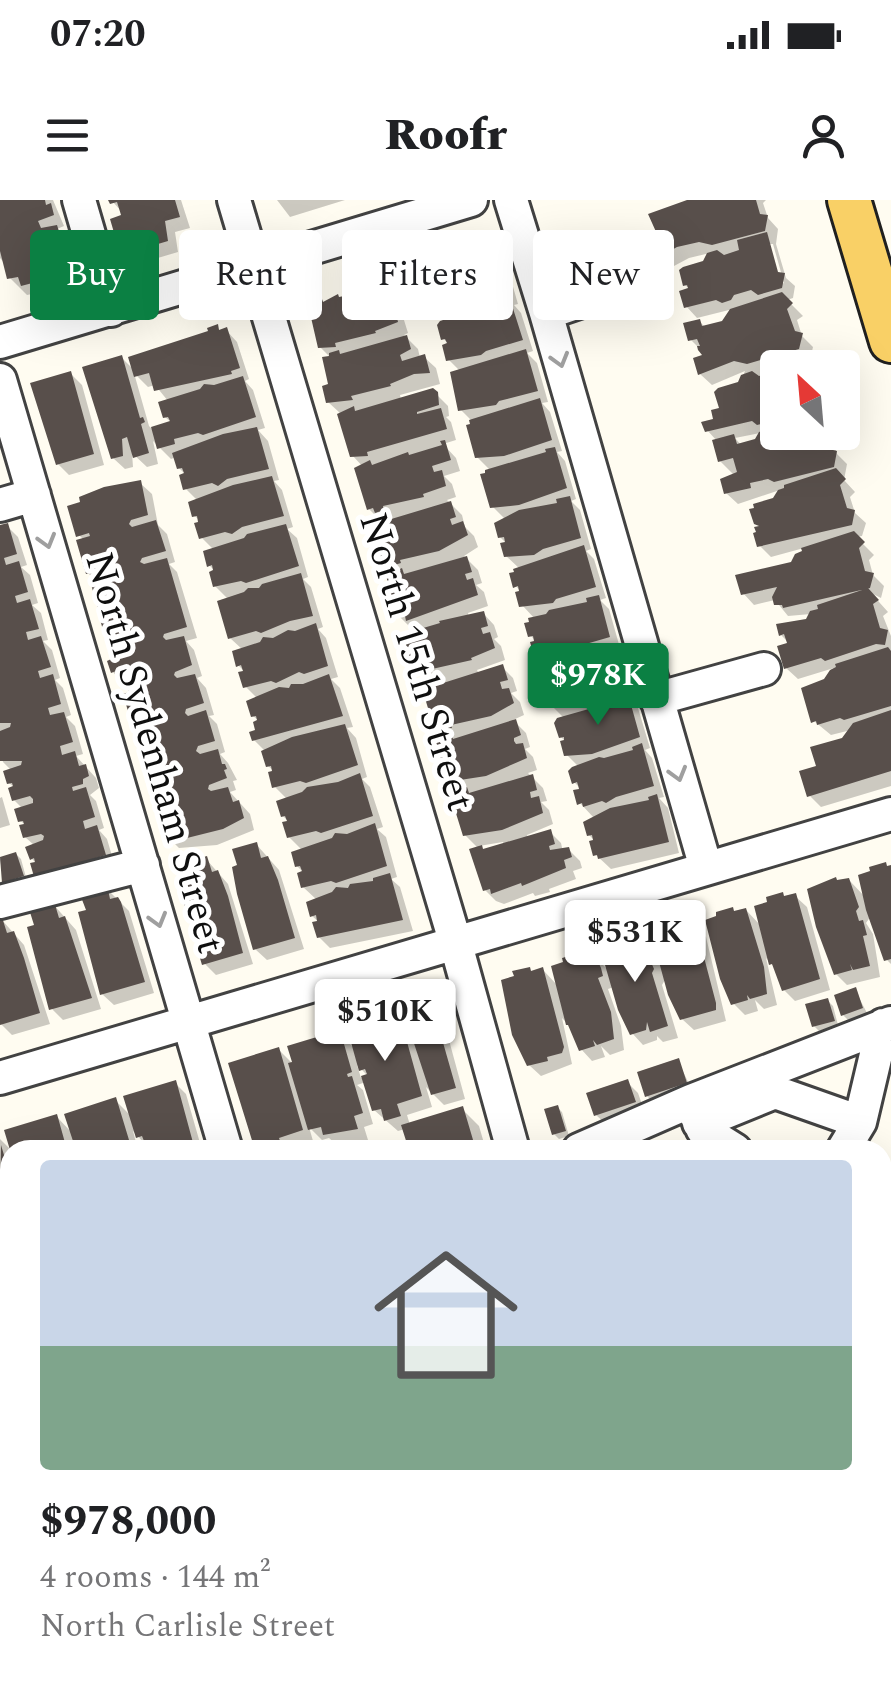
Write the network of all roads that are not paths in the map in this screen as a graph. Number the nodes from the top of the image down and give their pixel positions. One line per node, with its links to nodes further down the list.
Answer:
1 (79, 200): 6 (street)
2 (234, 200): 7 (street, North 15th Street)
3 (472, 200): 8 (street)
4 (511, 200): 9 (street)
5 (849, 200): 13 (main road)
6 (88, 230)
7 (243, 230)
8 (322, 245)
9 (533, 270)
10 (76, 320): 14 (street)
11 (269, 320): 24 (street, North 15th Street)
12 (548, 320): 19 (street, one-way to 19)
13 (891, 341)
14 (0, 342)
15 (0, 380): 16 (street, North Sydenham Street)
16 (34, 495): 17 (street); 21 (street, North Sydenham Street, one-way to 21)
17 (0, 505)
18 (764, 669): 19 (street)
19 (656, 699): 22 (street, one-way to 22)
20 (891, 814): 22 (street)
21 (143, 865): 23 (street); 25 (street, North Sydenham Street, one-way to 25)
22 (706, 868): 24 (street)
23 (0, 902)
24 (455, 942): 25 (street); 31 (street, North 15th Street)
25 (188, 1020): 27 (street); 30 (street, North Sydenham Street)
26 (887, 1024): 28 (street); 29 (street)
27 (0, 1078)
28 (695, 1112): 29 (street); 32 (street); 33 (street)
29 (860, 1122): 34 (street)
30 (223, 1140)
31 (510, 1140)
32 (610, 1140)
33 (719, 1140)
34 (849, 1140)

